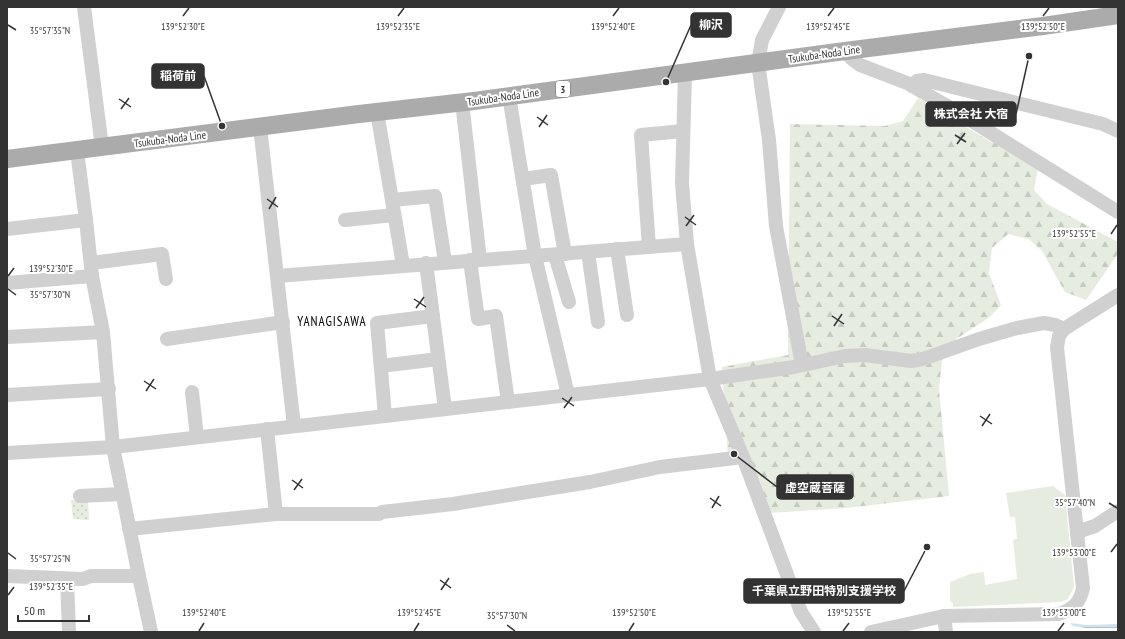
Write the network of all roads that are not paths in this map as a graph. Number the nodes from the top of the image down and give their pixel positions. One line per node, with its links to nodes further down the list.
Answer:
1 (84, 7): 14 (street)
2 (778, 7): 5 (street)
3 (1118, 15): 4 (main road, Tsukuba-Noda Line / 3)
4 (844, 51): 5 (main road, Tsukuba-Noda Line / 3); 7 (street)
5 (758, 63): 6 (main road, Tsukuba-Noda Line / 3); 49 (street)
6 (685, 73): 8 (main road, Tsukuba-Noda Line / 3); 12 (street)
7 (912, 86): 13 (street); 19 (street)
8 (509, 96): 9 (main road, Tsukuba-Noda Line / 3); 17 (street)
9 (462, 102): 10 (main road, Tsukuba-Noda Line / 3); 30 (street)
10 (377, 112): 11 (main road, Tsukuba-Noda Line / 3); 18 (street)
11 (260, 127): 14 (main road, Tsukuba-Noda Line / 3); 35 (street)
12 (683, 131): 24 (street); 25 (street)
13 (1118, 131)
14 (102, 148): 15 (main road, Tsukuba-Noda Line / 3)
15 (77, 151): 16 (main road, Tsukuba-Noda Line / 3); 21 (street)
16 (7, 159)
17 (522, 179): 28 (street); 29 (street)
18 (392, 200): 20 (street); 31 (street)
19 (1118, 212)
20 (394, 215): 22 (street); 33 (street)
21 (86, 220): 23 (street); 34 (street)
22 (345, 220)
23 (7, 229)
24 (687, 244): 25 (street); 51 (street)
25 (649, 247): 26 (street)
26 (617, 249): 27 (street); 40 (street)
27 (588, 252): 28 (street); 43 (street)
28 (560, 254): 29 (street); 39 (street)
29 (535, 256): 30 (street); 54 (street)
30 (475, 260): 31 (street); 56 (street)
31 (445, 262): 32 (street)
32 (426, 263): 33 (street); 41 (street)
33 (403, 265): 35 (street)
34 (91, 269): 36 (street); 37 (street); 45 (street)
35 (277, 276): 42 (street)
36 (166, 279)
37 (7, 284)
38 (1118, 295): 44 (street)
39 (569, 302)
40 (627, 315)
41 (432, 316): 48 (street); 50 (street)
42 (283, 322): 47 (street); 59 (street)
43 (598, 322)
44 (1064, 329): 49 (street); 70 (street)
45 (103, 332): 46 (street); 52 (street)
46 (7, 337)
47 (167, 339)
48 (438, 359): 50 (street); 57 (street)
49 (802, 365): 51 (street)
50 (381, 366): 58 (street)
51 (710, 379): 54 (street); 64 (street)
52 (109, 389): 55 (street); 62 (street)
53 (192, 392): 61 (street)
54 (568, 395): 56 (street)
55 (7, 396)
56 (508, 402): 57 (street)
57 (444, 409): 58 (street)
58 (386, 416): 59 (street)
59 (294, 426): 60 (street)
60 (267, 429): 61 (street); 68 (street)
61 (197, 437): 62 (street)
62 (113, 447): 63 (street); 65 (street)
63 (7, 453)
64 (742, 457): 68 (street); 77 (street)
65 (122, 494): 66 (street); 69 (street)
66 (80, 496)
67 (1118, 511): 70 (street)
68 (276, 514): 69 (street)
69 (129, 529): 72 (street)
70 (1078, 532): 74 (street)
71 (7, 576): 73 (street)
72 (139, 576): 73 (street); 76 (street)
73 (67, 579): 75 (street)
74 (944, 616): 78 (street); 79 (street)
75 (69, 632)
76 (151, 632)
77 (814, 632)
78 (871, 632)
79 (946, 632)

